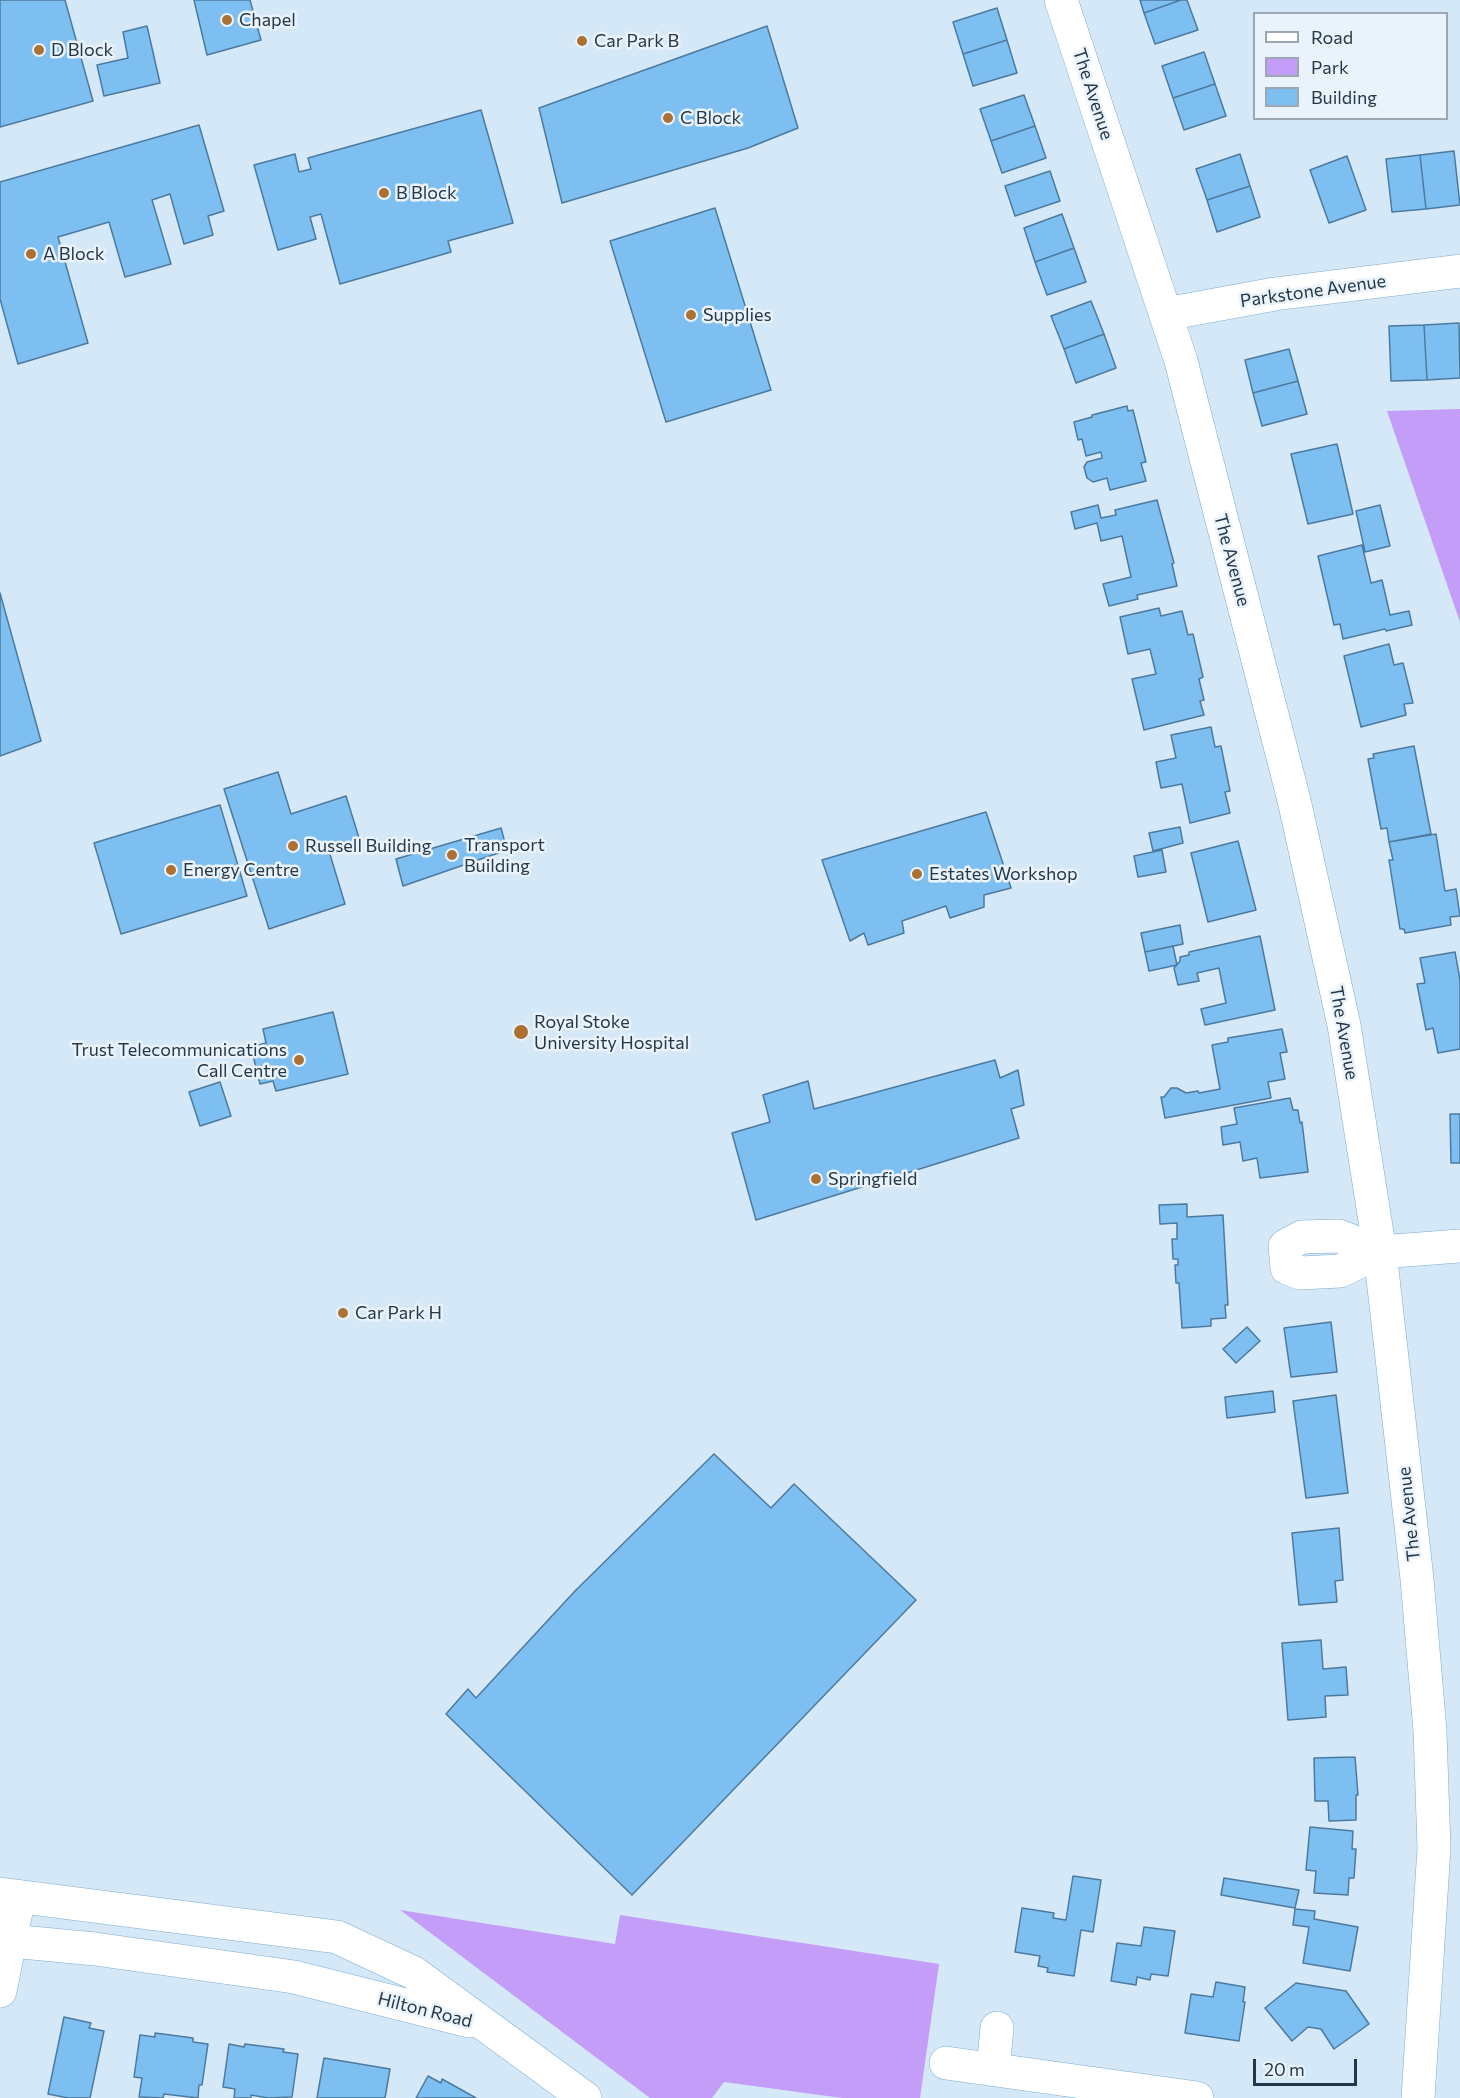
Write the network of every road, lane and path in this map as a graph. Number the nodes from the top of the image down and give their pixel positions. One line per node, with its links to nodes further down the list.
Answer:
1 (1061, 0): 3 (street, The Avenue)
2 (1460, 271): 3 (street, Parkstone Avenue)
3 (1166, 314): 5 (street, The Avenue)
4 (1460, 1246): 5 (street)
5 (1380, 1252): 15 (street, The Avenue)
6 (9, 1895): 7 (street); 9 (street, Hilton Road)
7 (5, 1941): 8 (street); 9 (street, Hilton Road)
8 (0, 1991)
9 (486, 2025): 13 (street)
10 (997, 2028): 12 (street)
11 (946, 2062): 12 (street)
12 (993, 2069): 14 (street)
13 (585, 2098)
14 (1197, 2098)
15 (1418, 2098)

